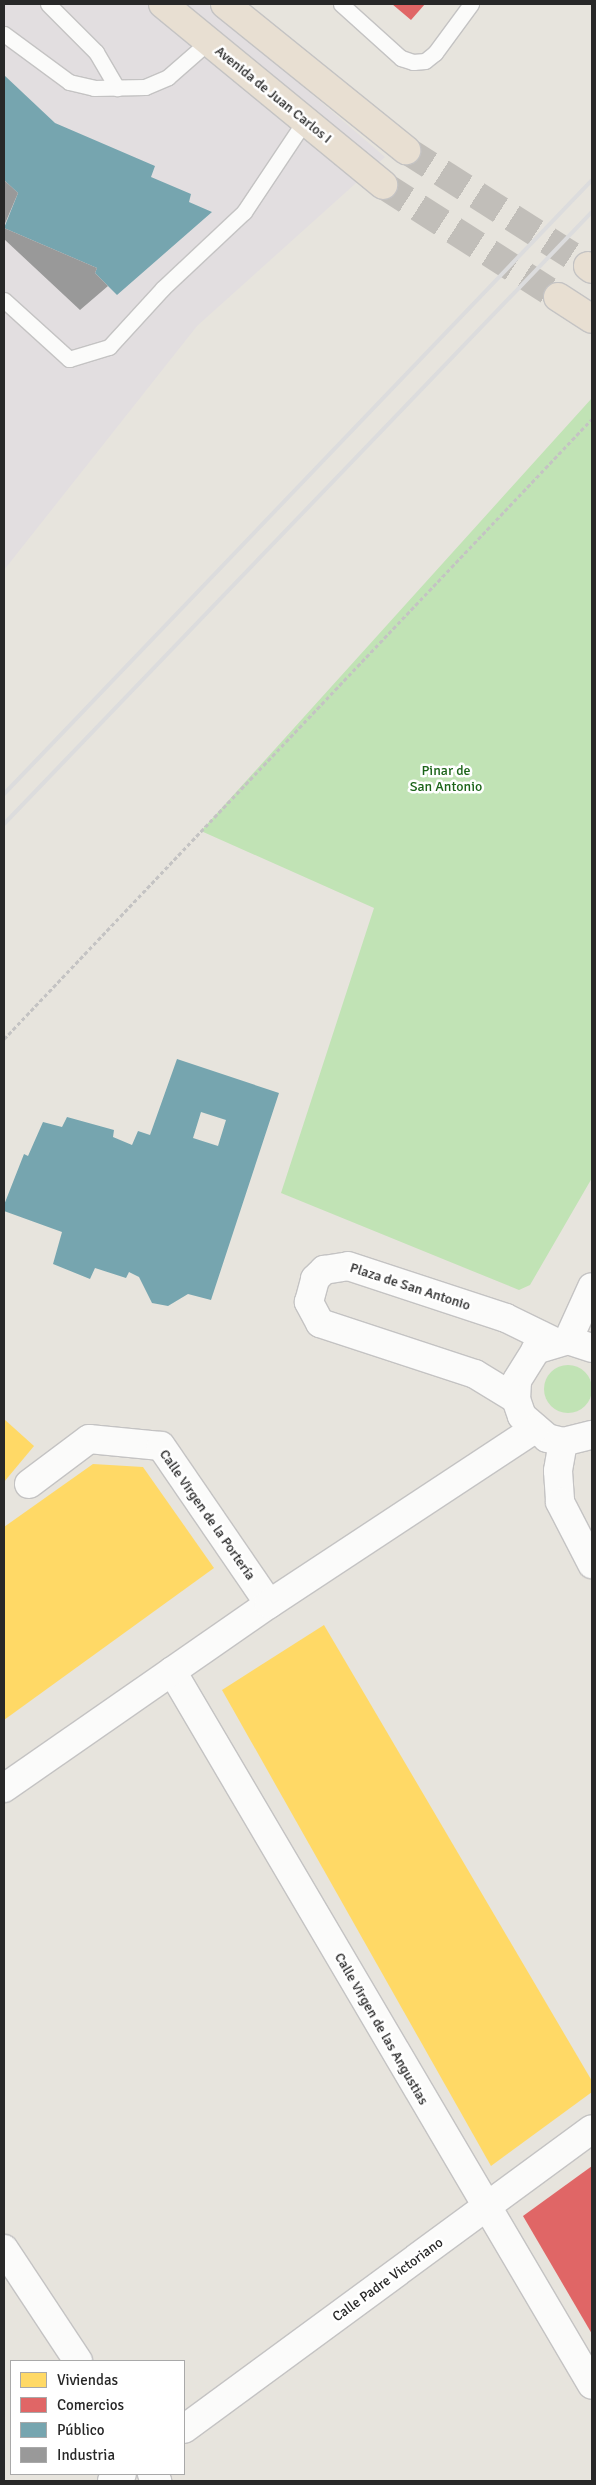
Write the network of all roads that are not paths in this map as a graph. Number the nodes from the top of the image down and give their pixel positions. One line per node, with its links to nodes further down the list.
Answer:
1 (48, 4): 8 (lane)
2 (164, 4): 7 (highway, Avenida de Juan Carlos I)
3 (225, 4): 10 (highway)
4 (341, 4): 5 (lane)
5 (471, 4)
6 (4, 34): 8 (lane)
7 (208, 42): 8 (lane); 9 (highway, Avenida de Juan Carlos I)
8 (117, 88)
9 (304, 122): 11 (highway, Avenida de Juan Carlos I); 13 (lane)
10 (406, 150)
11 (383, 185)
12 (558, 297): 14 (highway)
13 (4, 300)
14 (592, 318)
15 (592, 1287): 16 (street)
16 (571, 1343): 17 (street); 17 (street, Plaza de San Antonio)
17 (516, 1399): 18 (street)
18 (534, 1429): 20 (street); 23 (street)
19 (592, 1435): 20 (street)
20 (563, 1442): 22 (street)
21 (29, 1484): 23 (street, Calle Virgen de la Portería)
22 (592, 1564)
23 (269, 1604): 24 (street)
24 (172, 1671): 25 (street); 27 (street, Calle Virgen de las Angustias)
25 (4, 1788)
26 (592, 2129): 27 (street, Calle Padre Victoriano)
27 (486, 2209): 30 (street, Calle Virgen de las Angustias); 31 (street, Calle Padre Victoriano)
28 (4, 2249): 29 (street)
29 (77, 2360)
30 (592, 2385)
31 (185, 2428)

